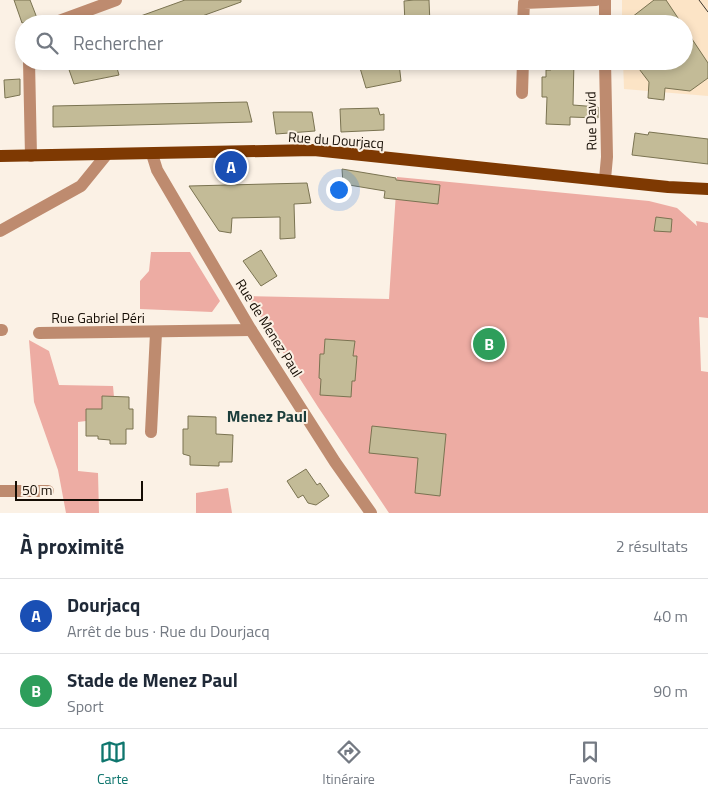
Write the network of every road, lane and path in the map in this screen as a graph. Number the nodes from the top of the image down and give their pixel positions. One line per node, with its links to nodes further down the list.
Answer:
1 (116, 0): 4 (street)
2 (596, 0): 5 (street)
3 (605, 0): 6 (street)
4 (75, 15)
5 (523, 15)
6 (605, 15)
7 (29, 70): 14 (street)
8 (523, 70): 10 (street)
9 (606, 70): 15 (street, Rue David)
10 (522, 92)
11 (107, 154): 12 (main road, Rue du Dourjacq); 14 (main road, Rue du Dourjacq); 19 (street)
12 (152, 154): 15 (main road, Rue du Dourjacq); 20 (street, Rue de Menez Paul)
13 (0, 156): 14 (main road, Rue du Dourjacq)
14 (31, 156)
15 (605, 179): 16 (main road, Rue du Dourjacq)
16 (668, 187): 17 (main road, Rue du Dourjacq); 18 (main road, Rue du Dourjacq)
17 (708, 189)
18 (708, 198)
19 (0, 231)
20 (251, 330): 22 (street, Rue Gabriel Péri); 26 (street, Rue de Menez Paul)
21 (39, 333): 22 (street, Rue Gabriel Péri)
22 (156, 333): 23 (street, Rue Gabriel Péri)
23 (151, 432)
24 (0, 491): 25 (street)
25 (48, 491)
26 (371, 513)

